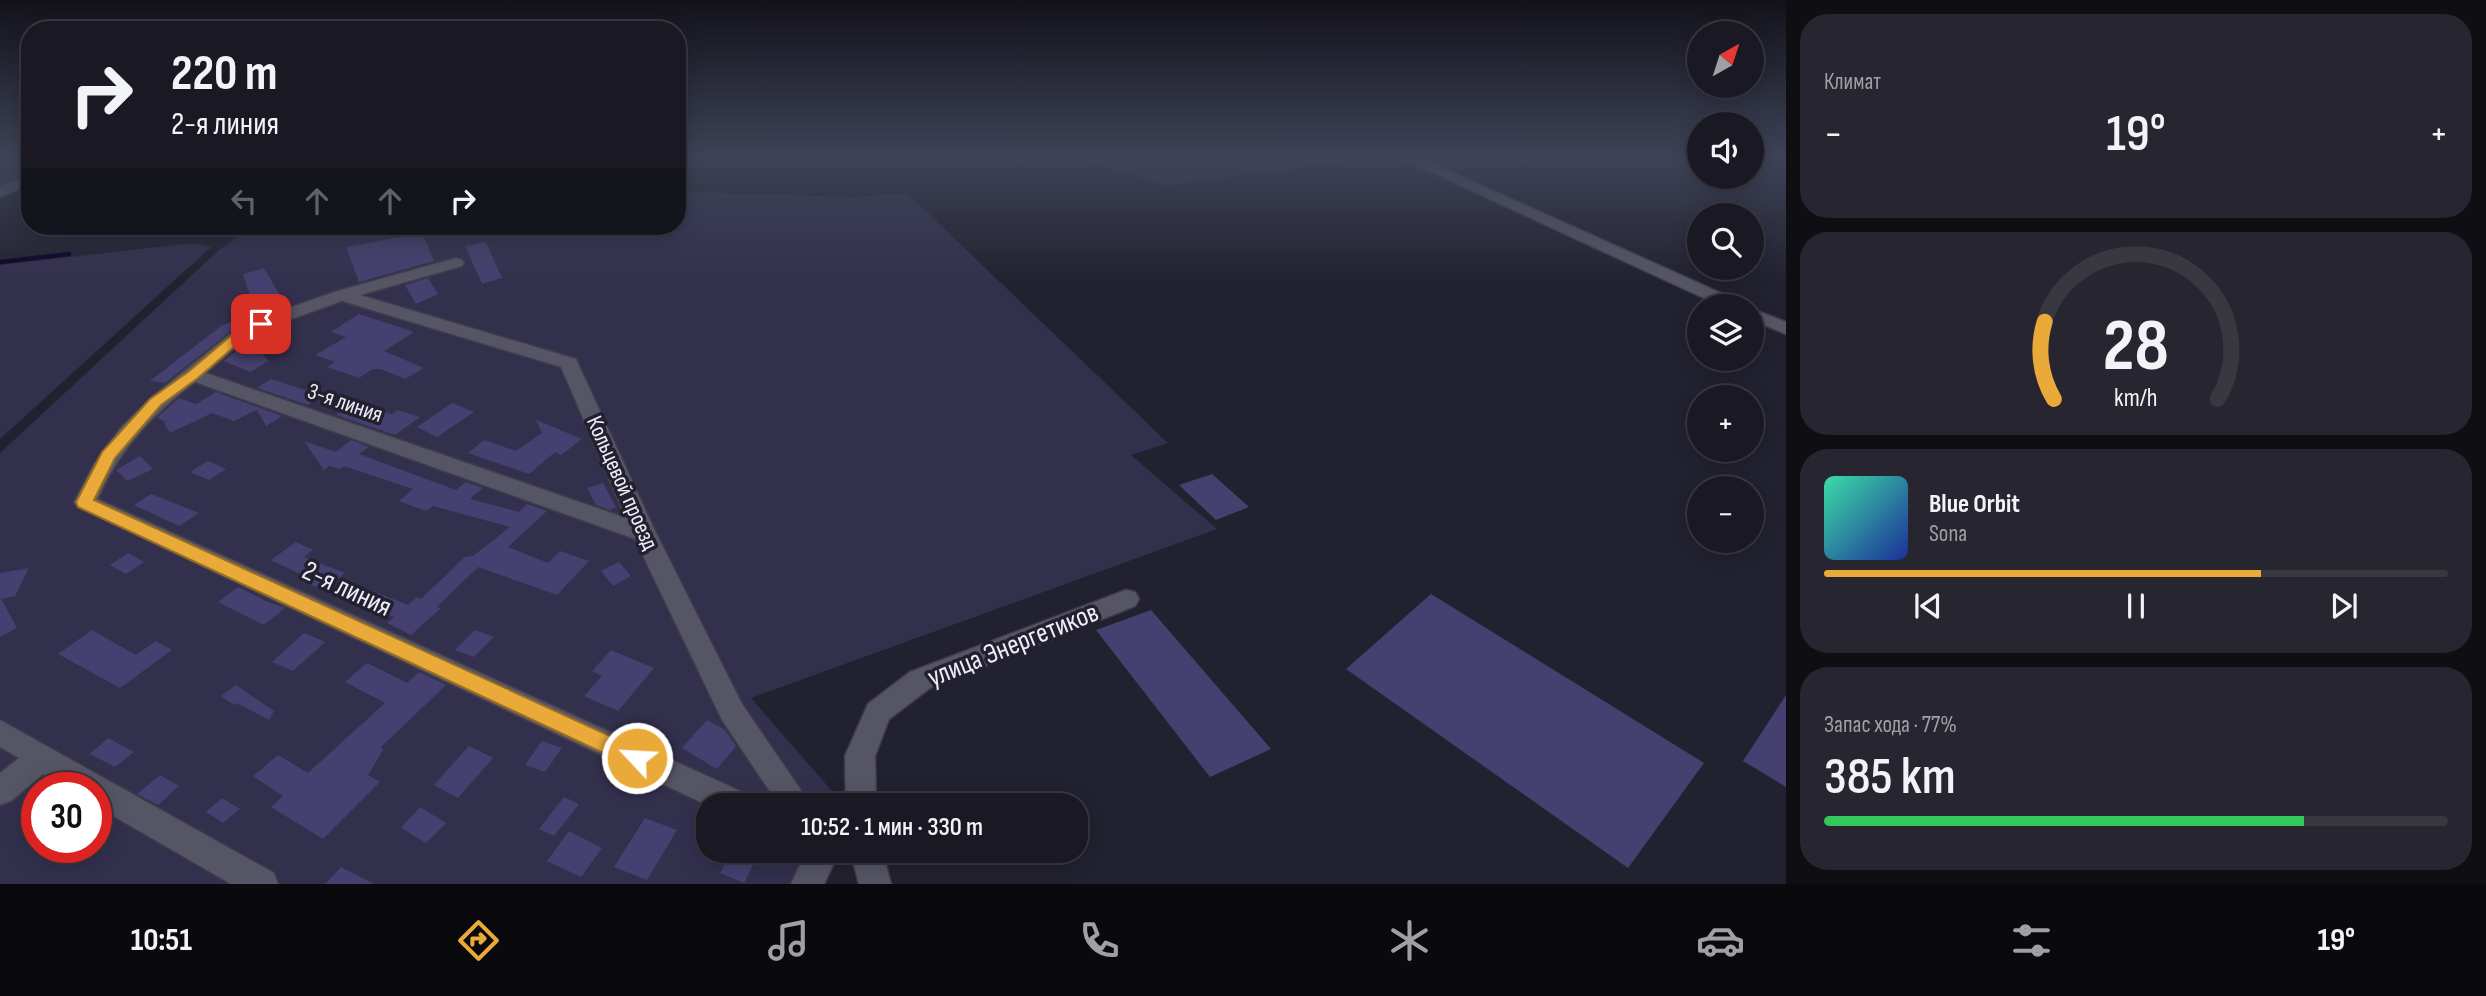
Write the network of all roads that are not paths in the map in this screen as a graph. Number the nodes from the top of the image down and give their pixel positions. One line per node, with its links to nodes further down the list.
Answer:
1 (1499, 199): 3 (street)
2 (456, 263): 4 (street)
3 (1708, 294)
4 (343, 295): 7 (street); 8 (street, Кольцевой проезд)
5 (1764, 319): 6 (street)
6 (1786, 329)
7 (193, 375): 8 (street, 3-я линия); 14 (street, 2-я линия)
8 (644, 533): 15 (street, Кольцевой проезд)
9 (1126, 599): 16 (street, улица Энергетиков)
10 (0, 732): 11 (street)
11 (41, 758): 12 (street); 13 (street)
12 (65, 772)
13 (0, 791)
14 (712, 793)
15 (788, 793)
16 (861, 793)
17 (112, 799): 20 (street)
18 (818, 863): 21 (street)
19 (869, 863): 22 (street)
20 (262, 884)
21 (807, 884)
22 (875, 884)

